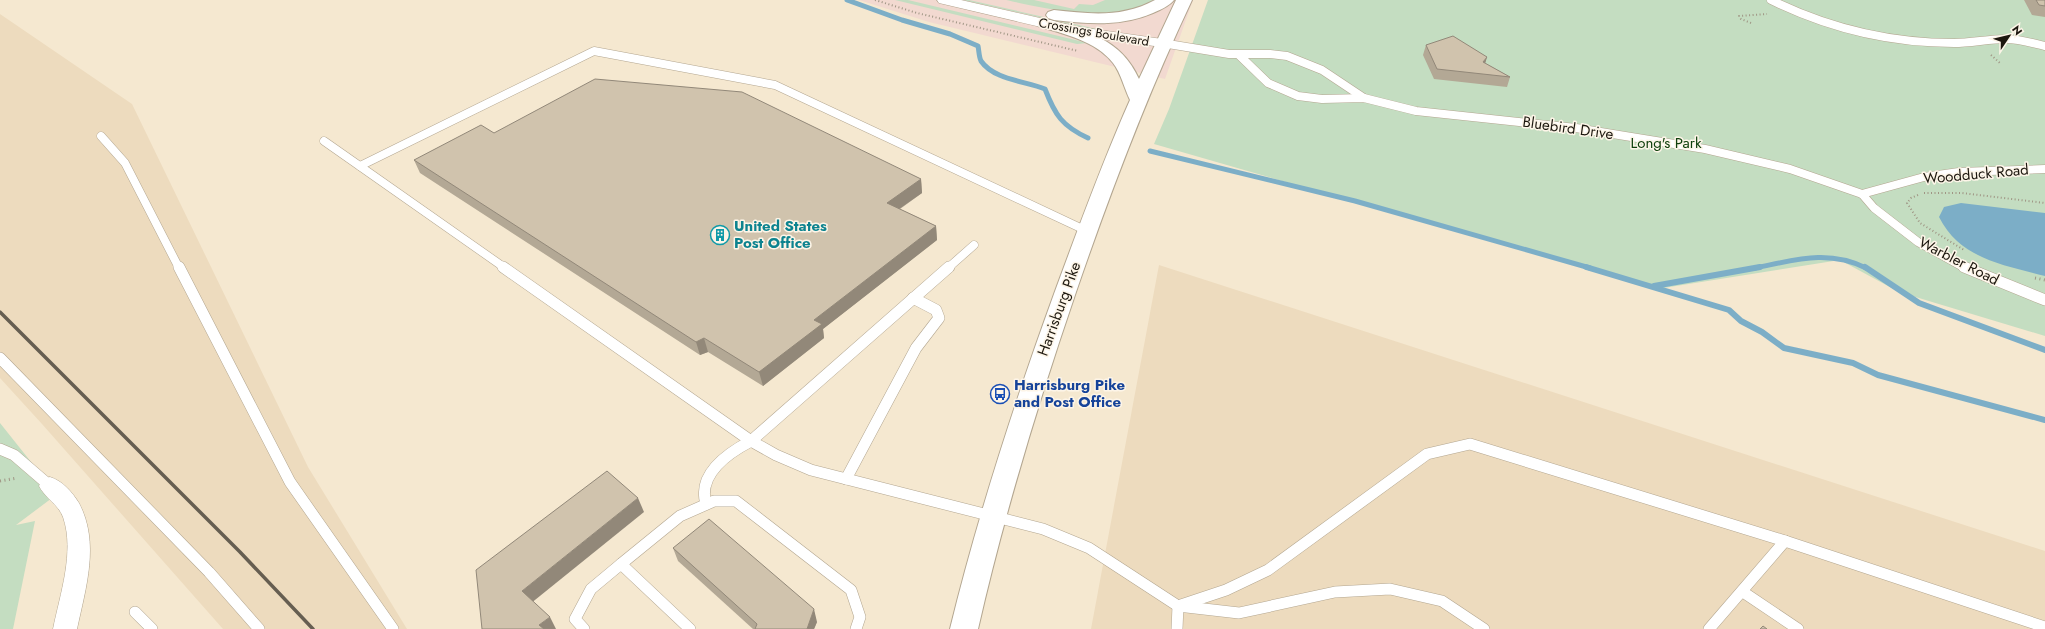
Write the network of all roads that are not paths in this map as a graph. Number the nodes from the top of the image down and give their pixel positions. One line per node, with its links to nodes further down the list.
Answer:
1 (944, 0): 6 (street, Crossings Boulevard)
2 (988, 0): 6 (street, Crossings Boulevard)
3 (1166, 0): 6 (main road)
4 (1184, 0): 7 (main road, Harrisburg Pike)
5 (1771, 0): 8 (lane)
6 (1049, 19): 7 (street, Crossings Boulevard); 11 (main road)
7 (1162, 43): 9 (lane, Bluebird Drive); 11 (main road, Harrisburg Pike)
8 (2045, 46)
9 (1239, 55): 10 (lane, Bluebird Drive); 10 (lane, Bluebird Drive)
10 (1364, 98): 16 (lane, Bluebird Drive)
11 (1138, 99): 17 (main road, Harrisburg Pike)
12 (101, 136): 37 (lane)
13 (324, 141): 14 (lane)
14 (360, 166): 17 (lane); 22 (lane)
15 (2045, 168): 16 (lane, Woodduck Road)
16 (1862, 194): 20 (lane, Warbler Road)
17 (1087, 231): 27 (main road, Harrisburg Pike)
18 (974, 244): 19 (lane)
19 (913, 298): 22 (lane); 24 (lane)
20 (2045, 300)
21 (0, 358): 36 (lane)
22 (751, 440): 24 (lane); 26 (lane)
23 (0, 450): 25 (lane)
24 (846, 479): 27 (lane)
25 (50, 486): 34 (street)
26 (706, 504): 29 (lane); 40 (lane)
27 (992, 516): 31 (lane); 41 (main road, Harrisburg Pike)
28 (1785, 541): 30 (lane); 31 (lane); 33 (lane)
29 (621, 564): 38 (lane); 39 (lane)
30 (1743, 592): 44 (lane); 45 (lane)
31 (1178, 606): 42 (lane); 43 (lane)
32 (135, 612): 35 (lane)
33 (2045, 627)
34 (65, 629)
35 (152, 629)
36 (259, 629)
37 (393, 629)
38 (584, 629)
39 (690, 629)
40 (856, 629)
41 (964, 629)
42 (1177, 629)
43 (1484, 629)
44 (1709, 629)
45 (1798, 629)

